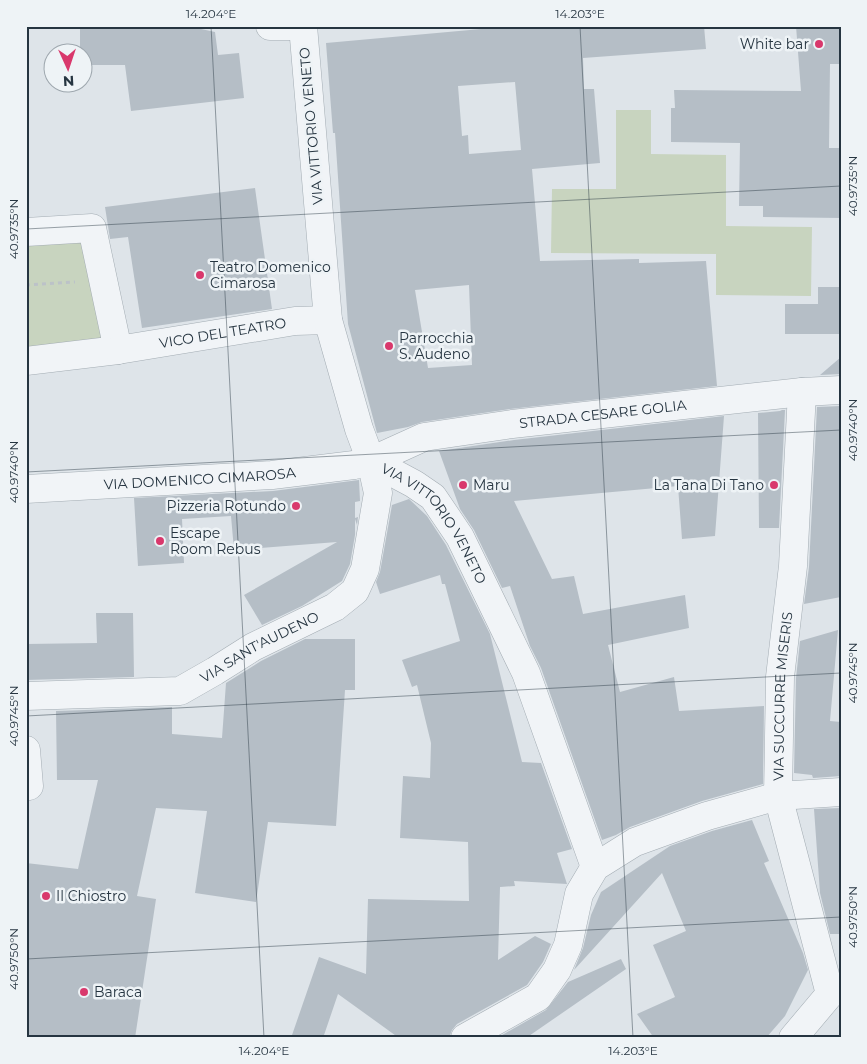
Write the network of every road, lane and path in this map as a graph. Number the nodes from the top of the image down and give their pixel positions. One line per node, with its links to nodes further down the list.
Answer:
1 (270, 26): 2 (street)
2 (302, 26): 6 (street, VIA VITTORIO VENETO)
3 (26, 232): 4 (street)
4 (103, 281): 5 (path); 7 (street)
5 (26, 284)
6 (328, 320): 7 (street, VICO DEL TEATRO); 11 (street, VIA VITTORIO VENETO)
7 (118, 350): 8 (street, VICO DEL TEATRO)
8 (26, 361)
9 (841, 390): 10 (street, STRADA CESARE GOLIA)
10 (802, 392): 11 (street, STRADA CESARE GOLIA); 17 (street, VIA SUCCURRE MISERIS)
11 (371, 461): 12 (street, VIA DOMENICO CIMAROSA); 13 (street, VIA SANT'AUDENO); 18 (street, VIA VITTORIO VENETO)
12 (26, 489)
13 (26, 696)
14 (26, 750): 15 (street)
15 (30, 786)
16 (841, 792): 17 (street)
17 (778, 796): 18 (street); 19 (street, VIA SUCCURRE MISERIS)
18 (595, 867): 20 (street)
19 (837, 999): 21 (street)
20 (465, 1038)
21 (793, 1038)

